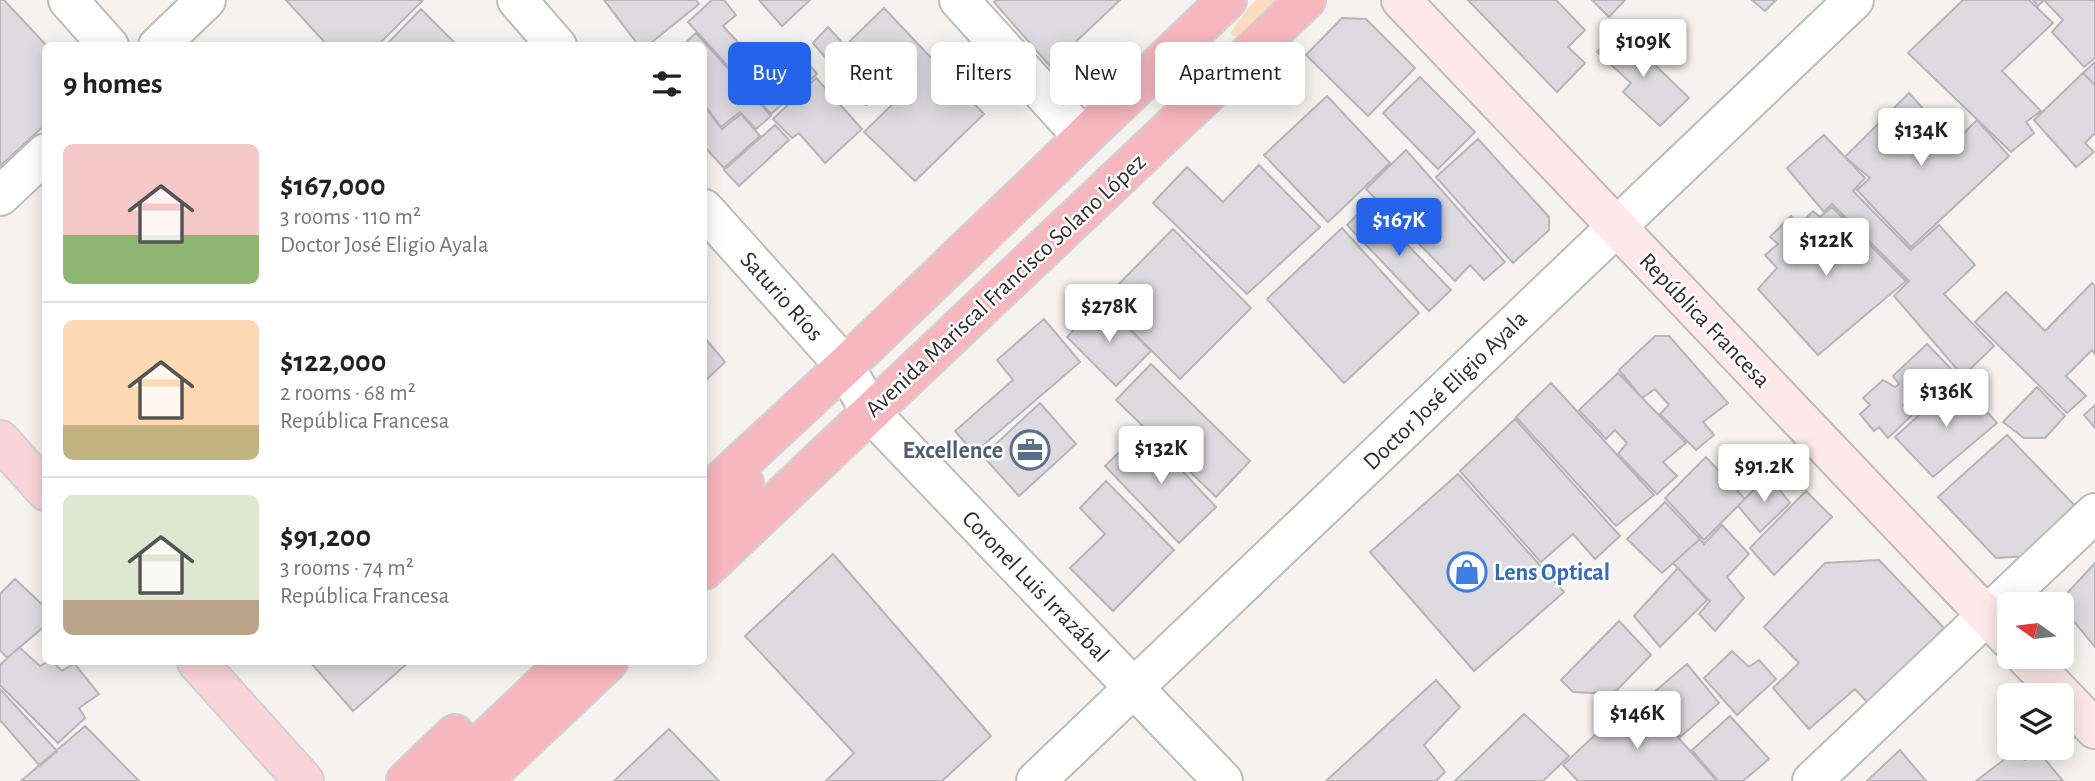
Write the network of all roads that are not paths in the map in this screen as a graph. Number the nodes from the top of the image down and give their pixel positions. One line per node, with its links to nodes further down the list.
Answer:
1 (68, 0): 9 (street)
2 (206, 0): 10 (street)
3 (517, 0): 11 (street)
4 (959, 0): 12 (street)
5 (1306, 0): 17 (highway, Avenida Mariscal Francisco Solano López)
6 (1401, 0): 16 (street, República Francesa)
7 (1854, 0): 16 (street, Doctor José Eligio Ayala)
8 (1218, 9): 12 (highway, Avenida Mariscal Francisco Solano López); 17 (highway)
9 (105, 42)
10 (162, 42)
11 (554, 42)
12 (1083, 137): 17 (highway, Avenida Mariscal Francisco Solano López)
13 (42, 157): 14 (street)
14 (0, 196)
15 (707, 213): 17 (street, Saturio Ríos)
16 (1616, 226): 26 (street, República Francesa); 33 (street, Doctor José Eligio Ayala)
17 (857, 388): 18 (highway, Avenida Mariscal Francisco Solano López); 24 (highway, Avenida Mariscal Francisco Solano López); 33 (street, Coronel Luis Irrazábal)
18 (775, 430): 21 (highway, Avenida Mariscal Francisco Solano López); 23 (highway)
19 (0, 440): 20 (main road)
20 (42, 487)
21 (707, 494)
22 (2095, 513): 25 (street)
23 (707, 528)
24 (707, 566)
25 (2028, 592)
26 (1997, 626)
27 (1997, 628): 41 (street)
28 (200, 665): 35 (main road)
29 (526, 665): 36 (highway)
30 (564, 665): 37 (highway)
31 (605, 665): 38 (highway)
32 (2037, 669): 34 (street)
33 (1134, 688): 39 (street, Doctor José Eligio Ayala); 40 (street, Coronel Luis Irrazábal)
34 (2095, 729)
35 (304, 781)
36 (406, 781)
37 (442, 781)
38 (482, 781)
39 (1036, 781)
40 (1223, 781)
41 (1812, 781)

